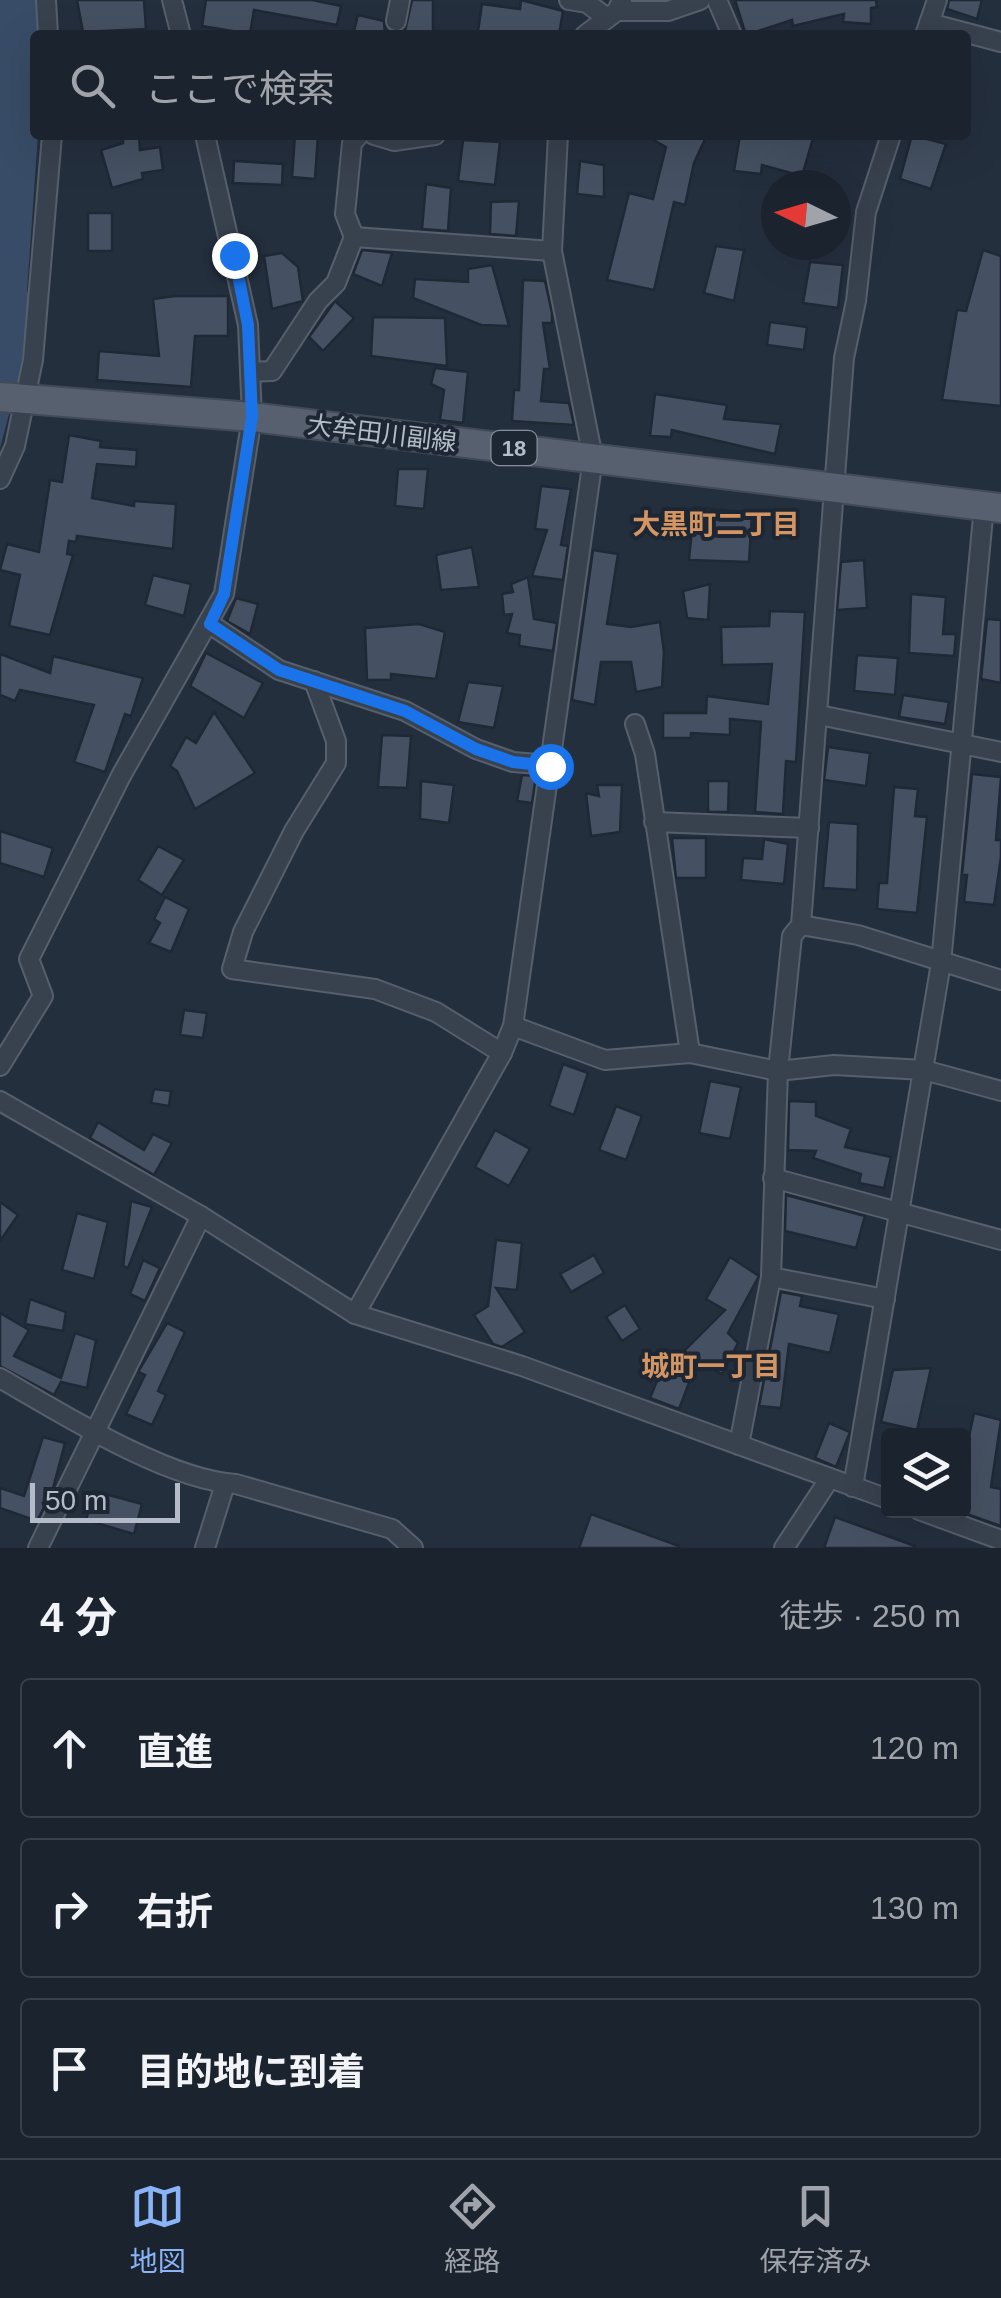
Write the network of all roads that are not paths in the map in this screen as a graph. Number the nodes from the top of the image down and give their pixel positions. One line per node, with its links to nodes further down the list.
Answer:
1 (46, 0): 11 (street)
2 (172, 0): 12 (street)
3 (400, 0): 9 (street)
4 (569, 0): 8 (street)
5 (700, 0): 8 (street)
6 (717, 0): 14 (street)
7 (937, 0): 10 (street)
8 (615, 10): 13 (street)
9 (396, 21)
10 (927, 29)
11 (48, 30)
12 (179, 30)
13 (591, 30)
14 (730, 30)
15 (971, 37): 16 (street)
16 (1001, 42)
17 (51, 140): 25 (street)
18 (206, 140): 24 (street)
19 (355, 140): 22 (street)
20 (558, 140): 23 (street)
21 (889, 140): 29 (street)
22 (354, 237): 23 (street); 24 (street)
23 (552, 251): 27 (street)
24 (250, 372): 26 (street)
25 (15, 399): 26 (main road, 大牟田川副線 / 18); 28 (street)
26 (252, 417): 27 (main road, 大牟田川副線 / 18); 31 (street)
27 (593, 458): 29 (main road, 大牟田川副線 / 18); 37 (street)
28 (0, 479)
29 (833, 488): 30 (main road, 大牟田川副線 / 18); 33 (street)
30 (992, 507): 35 (street)
31 (210, 624): 32 (street); 46 (street)
32 (314, 682): 37 (street); 44 (street)
33 (819, 716): 35 (street); 39 (street)
34 (635, 724): 38 (street)
35 (961, 743): 36 (street); 41 (street)
36 (1001, 752)
37 (550, 766): 43 (street)
38 (654, 822): 39 (street); 45 (street)
39 (809, 828): 40 (street)
40 (801, 925): 41 (street); 48 (street)
41 (941, 963): 42 (street); 47 (street)
42 (1001, 980)
43 (512, 1026): 44 (street); 45 (street)
44 (502, 1052): 57 (street)
45 (690, 1053): 48 (street)
46 (0, 1066)
47 (924, 1070): 48 (street); 49 (street); 52 (street)
48 (778, 1071): 51 (street)
49 (1001, 1091)
50 (0, 1101): 53 (street)
51 (773, 1178): 52 (street); 55 (street)
52 (901, 1210): 54 (street); 56 (street)
53 (201, 1216): 57 (street); 59 (street)
54 (1001, 1240)
55 (771, 1277): 56 (street); 60 (street)
56 (885, 1299): 63 (street)
57 (355, 1314): 60 (street)
58 (0, 1378): 59 (street)
59 (96, 1432): 62 (street); 67 (street)
60 (739, 1445): 61 (street)
61 (828, 1481): 63 (street); 70 (street)
62 (225, 1484): 68 (street); 69 (street)
63 (853, 1486): 64 (street)
64 (881, 1496)
65 (941, 1518): 66 (street)
66 (1001, 1540)
67 (38, 1548)
68 (204, 1548)
69 (412, 1548)
70 (784, 1548)

